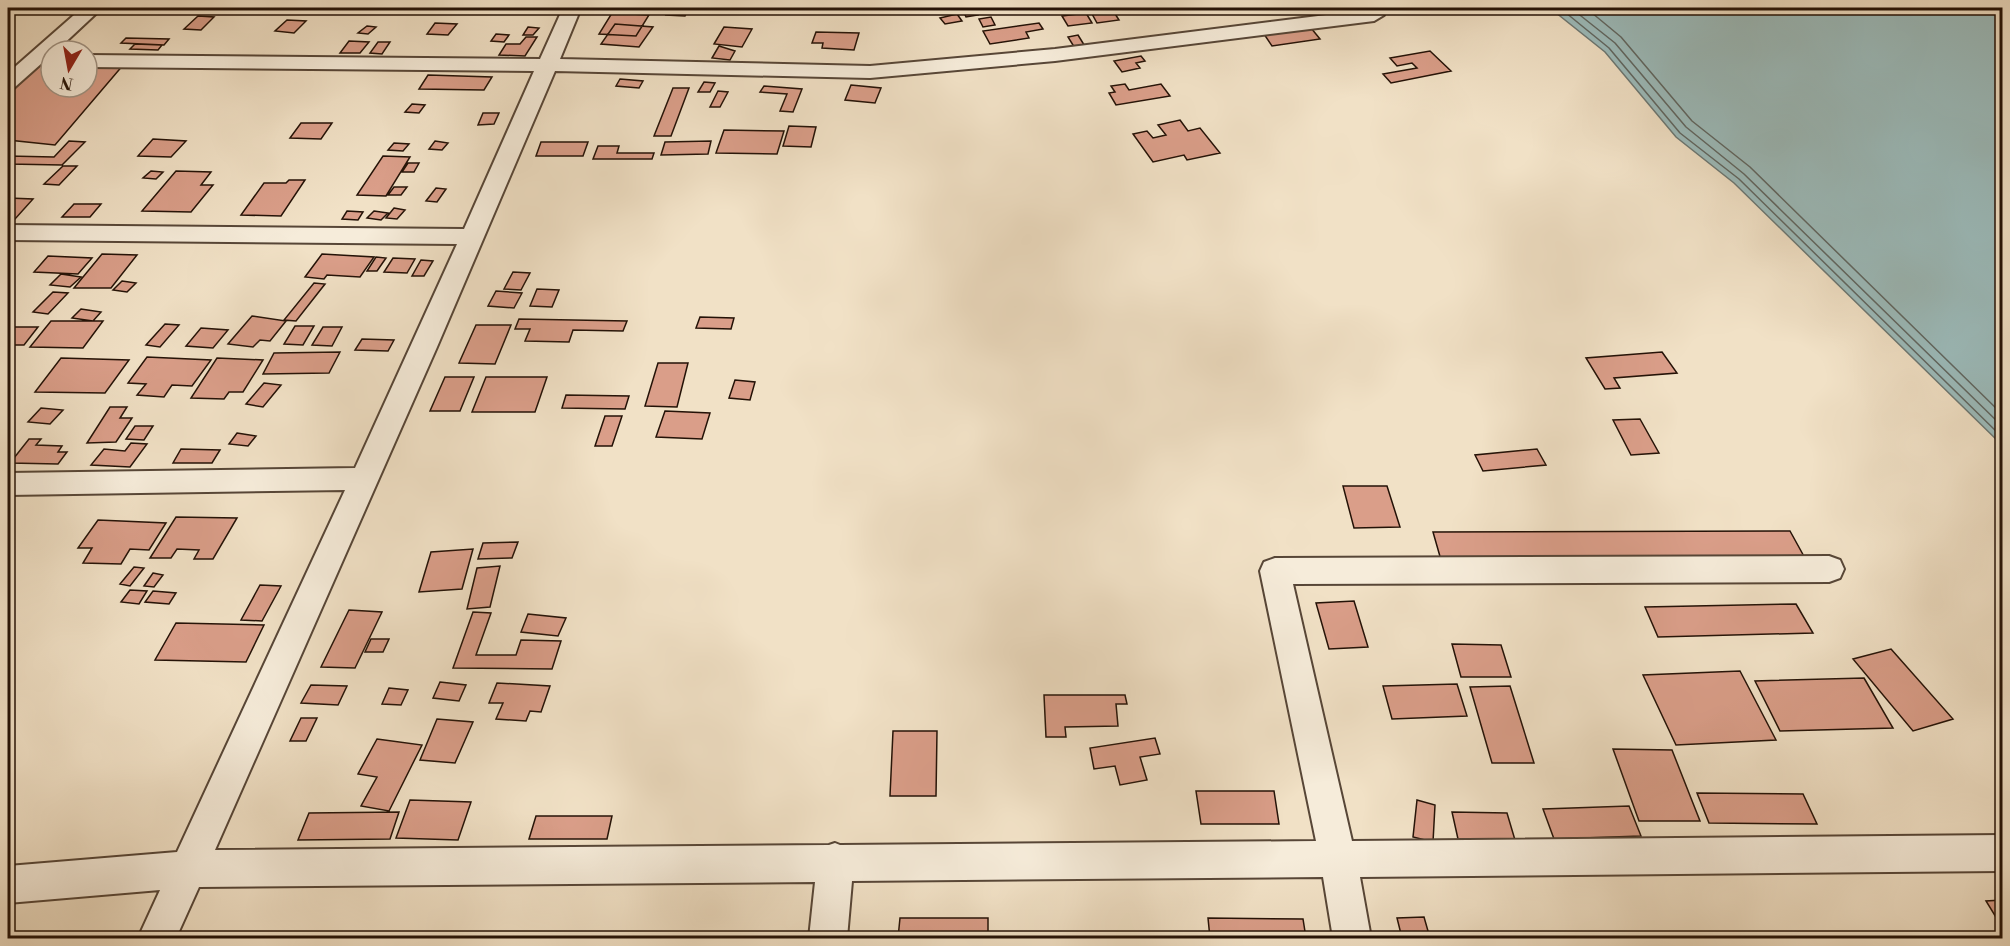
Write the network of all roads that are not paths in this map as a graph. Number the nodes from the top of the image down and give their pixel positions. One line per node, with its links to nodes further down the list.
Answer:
1 (93, 8): 4 (street)
2 (572, 8): 7 (street)
3 (1374, 15): 7 (street)
4 (64, 39)
5 (99, 61): 7 (street)
6 (39, 64): 8 (street)
7 (547, 65): 10 (street)
8 (8, 83)
9 (8, 232): 10 (street)
10 (472, 237): 11 (street)
11 (365, 479): 12 (street); 17 (street)
12 (8, 484)
13 (1828, 569): 15 (street)
14 (2002, 853): 15 (street)
15 (1338, 858): 16 (street); 21 (street)
16 (835, 861): 17 (street); 20 (street)
17 (187, 869): 18 (street); 19 (street)
18 (8, 885)
19 (157, 939)
20 (828, 939)
21 (1352, 939)

